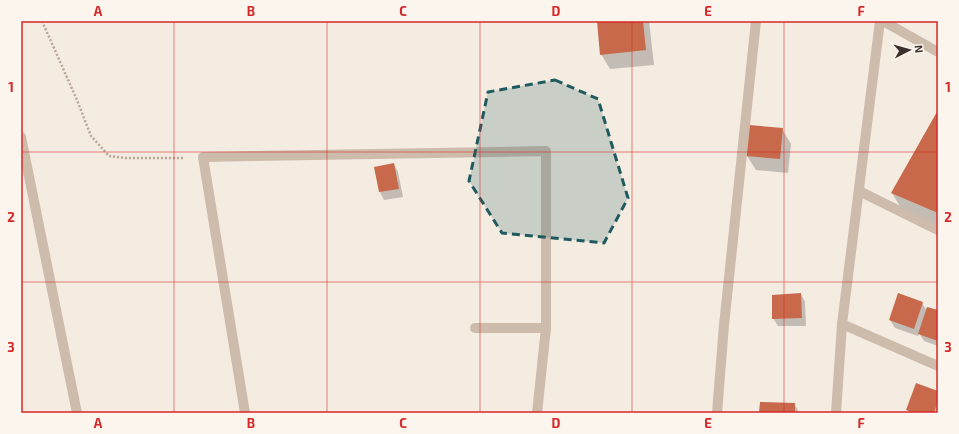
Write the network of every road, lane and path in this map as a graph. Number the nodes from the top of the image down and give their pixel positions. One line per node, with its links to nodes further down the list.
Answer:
1 (42, 21): 6 (path)
2 (756, 21): 16 (street)
3 (881, 21): 4 (street); 7 (street)
4 (938, 52)
5 (21, 138): 13 (street)
6 (203, 157): 11 (street); 14 (street)
7 (859, 191): 8 (street); 9 (street)
8 (938, 230)
9 (842, 324): 12 (street); 17 (street)
10 (475, 328): 11 (street)
11 (546, 328): 15 (street)
12 (938, 366)
13 (77, 413)
14 (246, 413)
15 (537, 413)
16 (717, 413)
17 (836, 413)

